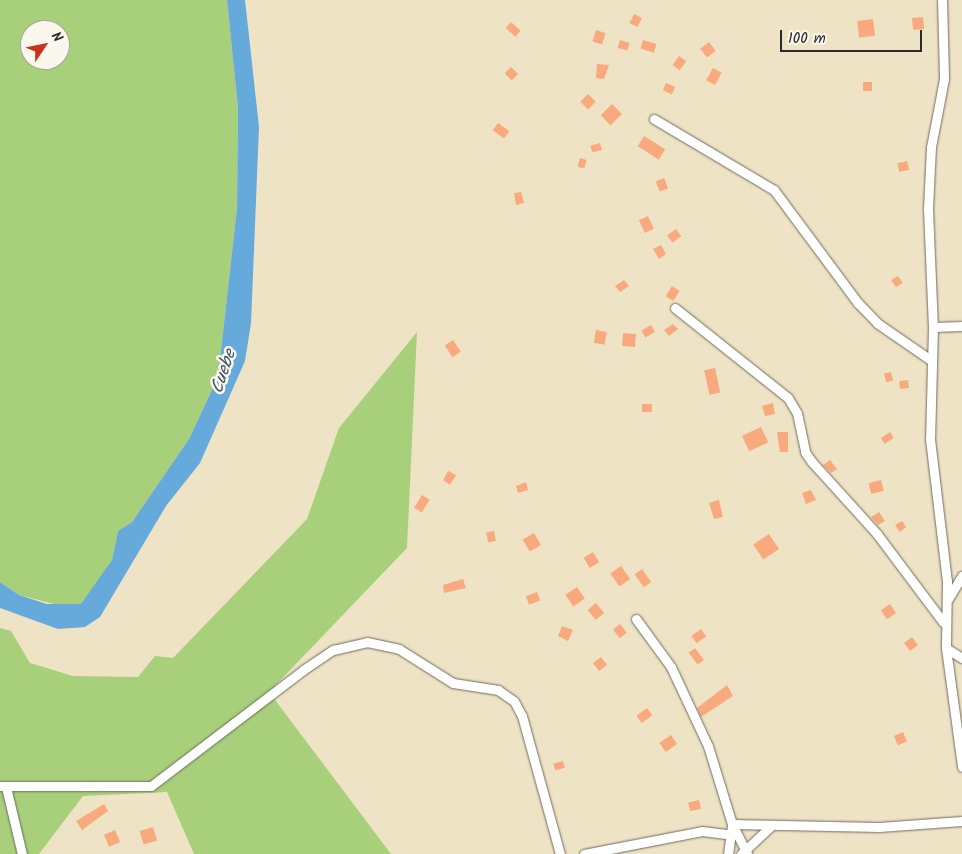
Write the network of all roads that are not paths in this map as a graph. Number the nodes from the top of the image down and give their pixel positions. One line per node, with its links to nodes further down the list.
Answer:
1 (942, 0): 5 (street)
2 (654, 119): 6 (street)
3 (676, 308): 10 (street)
4 (962, 326): 5 (street)
5 (933, 327): 6 (street)
6 (932, 361): 8 (street)
7 (962, 576): 8 (street)
8 (948, 599): 10 (street)
9 (636, 619): 16 (street)
10 (943, 622): 11 (street)
11 (946, 648): 12 (street); 13 (street)
12 (962, 658)
13 (962, 766)
14 (3, 787): 20 (street); 21 (street)
15 (962, 821): 17 (street)
16 (732, 824): 17 (street); 18 (street); 19 (street)
17 (770, 828): 19 (street)
18 (728, 834): 22 (street); 23 (street)
19 (744, 853)
20 (22, 854)
21 (560, 854)
22 (584, 854)
23 (728, 854)

